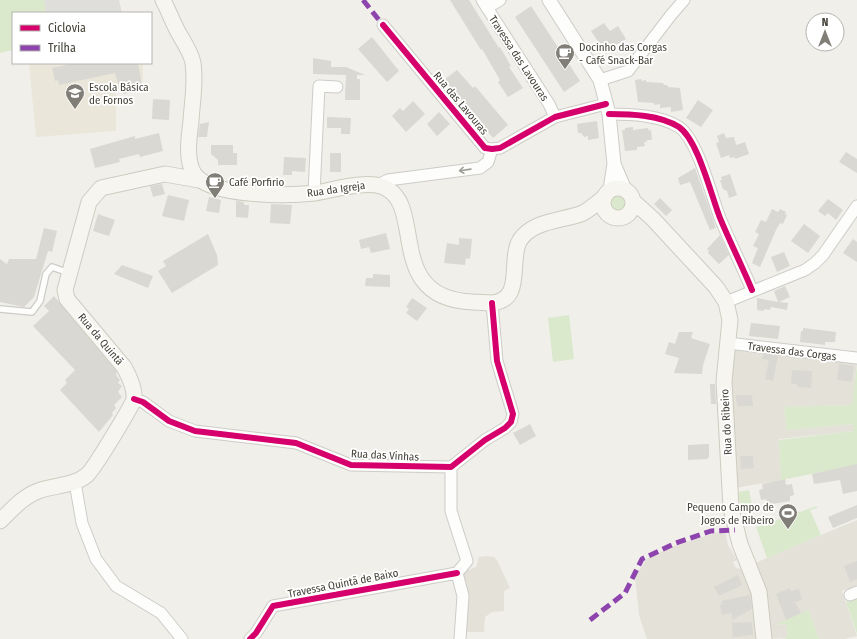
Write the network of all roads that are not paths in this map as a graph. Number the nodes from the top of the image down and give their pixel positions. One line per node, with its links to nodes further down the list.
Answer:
1 (163, 0): 12 (main road)
2 (500, 0): 5 (street)
3 (549, 0): 7 (street)
4 (684, 0): 7 (street)
5 (485, 4): 10 (street, Travessa das Lavouras)
6 (383, 25): 11 (street, Rua das Lavouras)
7 (600, 80): 9 (street)
8 (337, 87): 16 (street)
9 (607, 109): 10 (street); 17 (street); 23 (street)
10 (555, 117): 11 (street)
11 (492, 149): 15 (street, one-way to 15)
12 (189, 158): 13 (main road, Rua da Quintã); 14 (main road)
13 (165, 174): 14 (main road, Rua da Quintã); 22 (main road, Rua da Quintã)
14 (199, 180): 16 (main road, Rua da Igreja)
15 (378, 185): 16 (main road, Rua da Igreja); 25 (main road, Rua da Igreja)
16 (314, 193)
17 (618, 195): 19 (main road, Rua da Igreja); 20 (main road); 20 (main road); 21 (main road, Rua do Ribeiro)
18 (857, 206): 23 (street)
19 (584, 212): 20 (main road, Rua da Igreja); 25 (main road, Rua da Igreja)
20 (617, 217): 21 (main road, Rua do Ribeiro)
21 (658, 227): 24 (main road, Rua do Ribeiro)
22 (69, 274): 26 (lane); 29 (main road, Rua da Quintã)
23 (752, 290): 24 (street)
24 (726, 302): 27 (main road, Rua do Ribeiro)
25 (492, 303): 30 (street)
26 (0, 309)
27 (728, 343): 28 (street, Travessa das Corgas); 37 (main road, Rua do Ribeiro)
28 (857, 358)
29 (134, 400): 30 (street, Rua das Vinhas); 31 (main road)
30 (451, 467): 33 (street)
31 (76, 482): 32 (main road); 34 (street)
32 (0, 521)
33 (457, 573): 35 (street, Travessa Quintã de Baixo); 36 (street)
34 (182, 639)
35 (250, 639)
36 (460, 639)
37 (764, 639)

